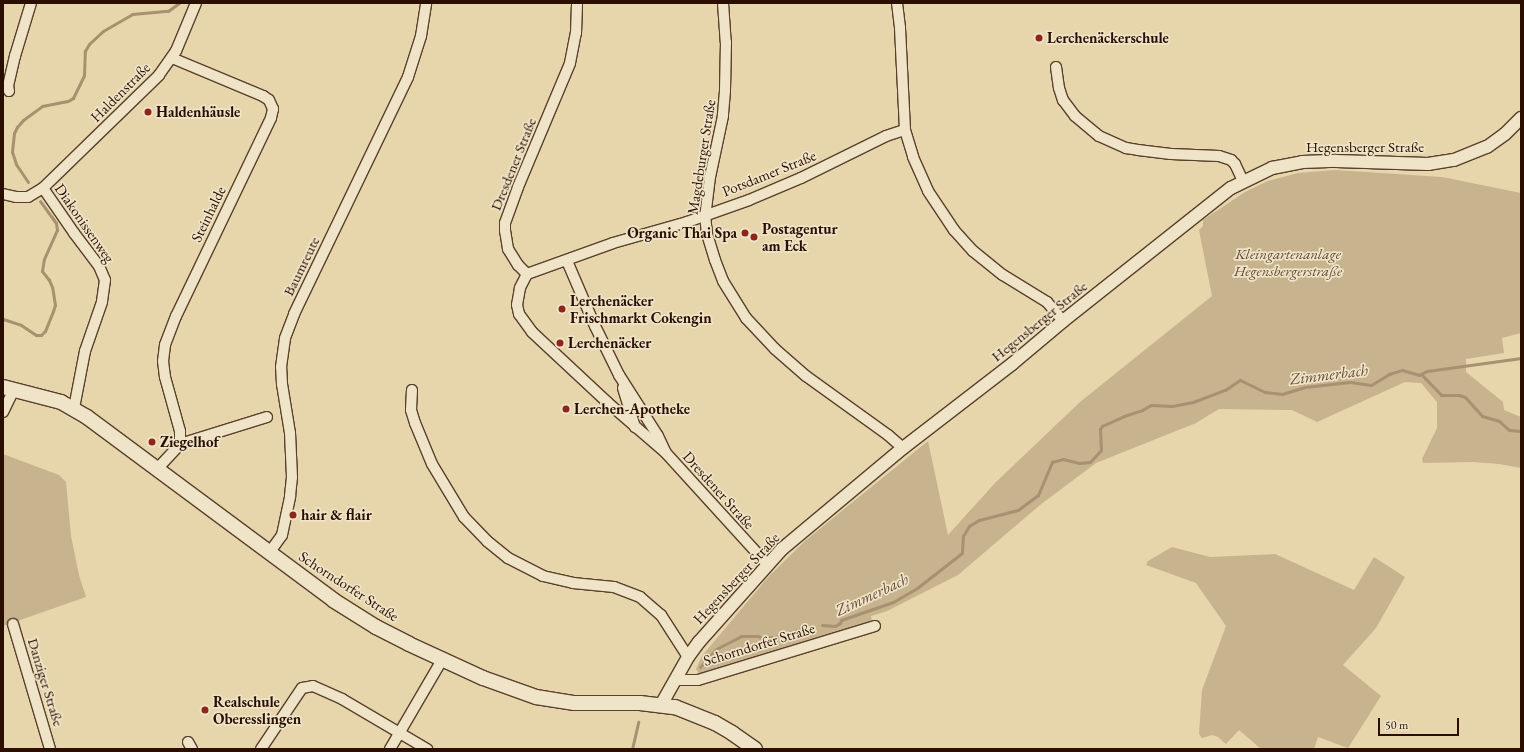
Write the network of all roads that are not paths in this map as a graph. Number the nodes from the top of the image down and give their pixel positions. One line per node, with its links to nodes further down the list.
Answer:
1 (31, 3): 9 (street)
2 (196, 3): 7 (street, Haldenstraße)
3 (426, 3): 30 (street, Baumreute)
4 (577, 3): 17 (street, Dresdener Straße)
5 (723, 3): 15 (street, Magdeburger Straße)
6 (897, 3): 11 (street)
7 (172, 58): 13 (street, Haldenstraße); 26 (street, Steinhalde)
8 (1056, 67): 12 (street)
9 (9, 90)
10 (1521, 118): 12 (street, Hegensberger Straße)
11 (905, 130): 15 (street, Potsdamer Straße); 18 (street)
12 (1243, 181): 18 (street, Hegensberger Straße)
13 (43, 188): 14 (street, Diakonissenweg); 22 (street, Diakonissenweg)
14 (3, 194)
15 (705, 215): 16 (street, Potsdamer Straße); 27 (street, Magdeburger Straße)
16 (567, 261): 17 (street, Potsdamer Straße); 19 (street, Dresdener Straße)
17 (526, 274): 25 (street, Dresdener Straße)
18 (1063, 321): 27 (street, Hegensberger Straße)
19 (619, 375): 25 (street, Dresdener Straße); 28 (street, Dresdener Straße)
20 (9, 388): 22 (main road, Schorndorfer Straße); 23 (street)
21 (412, 390): 34 (street)
22 (74, 408): 29 (main road, Schorndorfer Straße)
23 (3, 412)
24 (267, 417): 26 (street)
25 (636, 427): 28 (street, Dresdener Straße)
26 (180, 444): 29 (street)
27 (903, 448): 31 (street, Hegensberger Straße)
28 (666, 453): 31 (street, Dresdener Straße)
29 (158, 468): 30 (main road, Schorndorfer Straße)
30 (269, 553): 35 (main road, Schorndorfer Straße)
31 (767, 564): 34 (street, Hegensberger Straße)
32 (12, 624): 39 (street, Danziger Straße)
33 (875, 626): 36 (street, Schorndorfer Straße)
34 (688, 657): 36 (street, Hegensberger Straße)
35 (442, 660): 37 (main road, Schorndorfer Straße); 38 (street)
36 (676, 680): 37 (street, Hegensberger Straße)
37 (662, 705): 43 (main road, Schorndorfer Straße)
38 (400, 734): 40 (street); 41 (street); 42 (street)
39 (50, 749)
40 (261, 749)
41 (390, 749)
42 (427, 749)
43 (755, 749)

